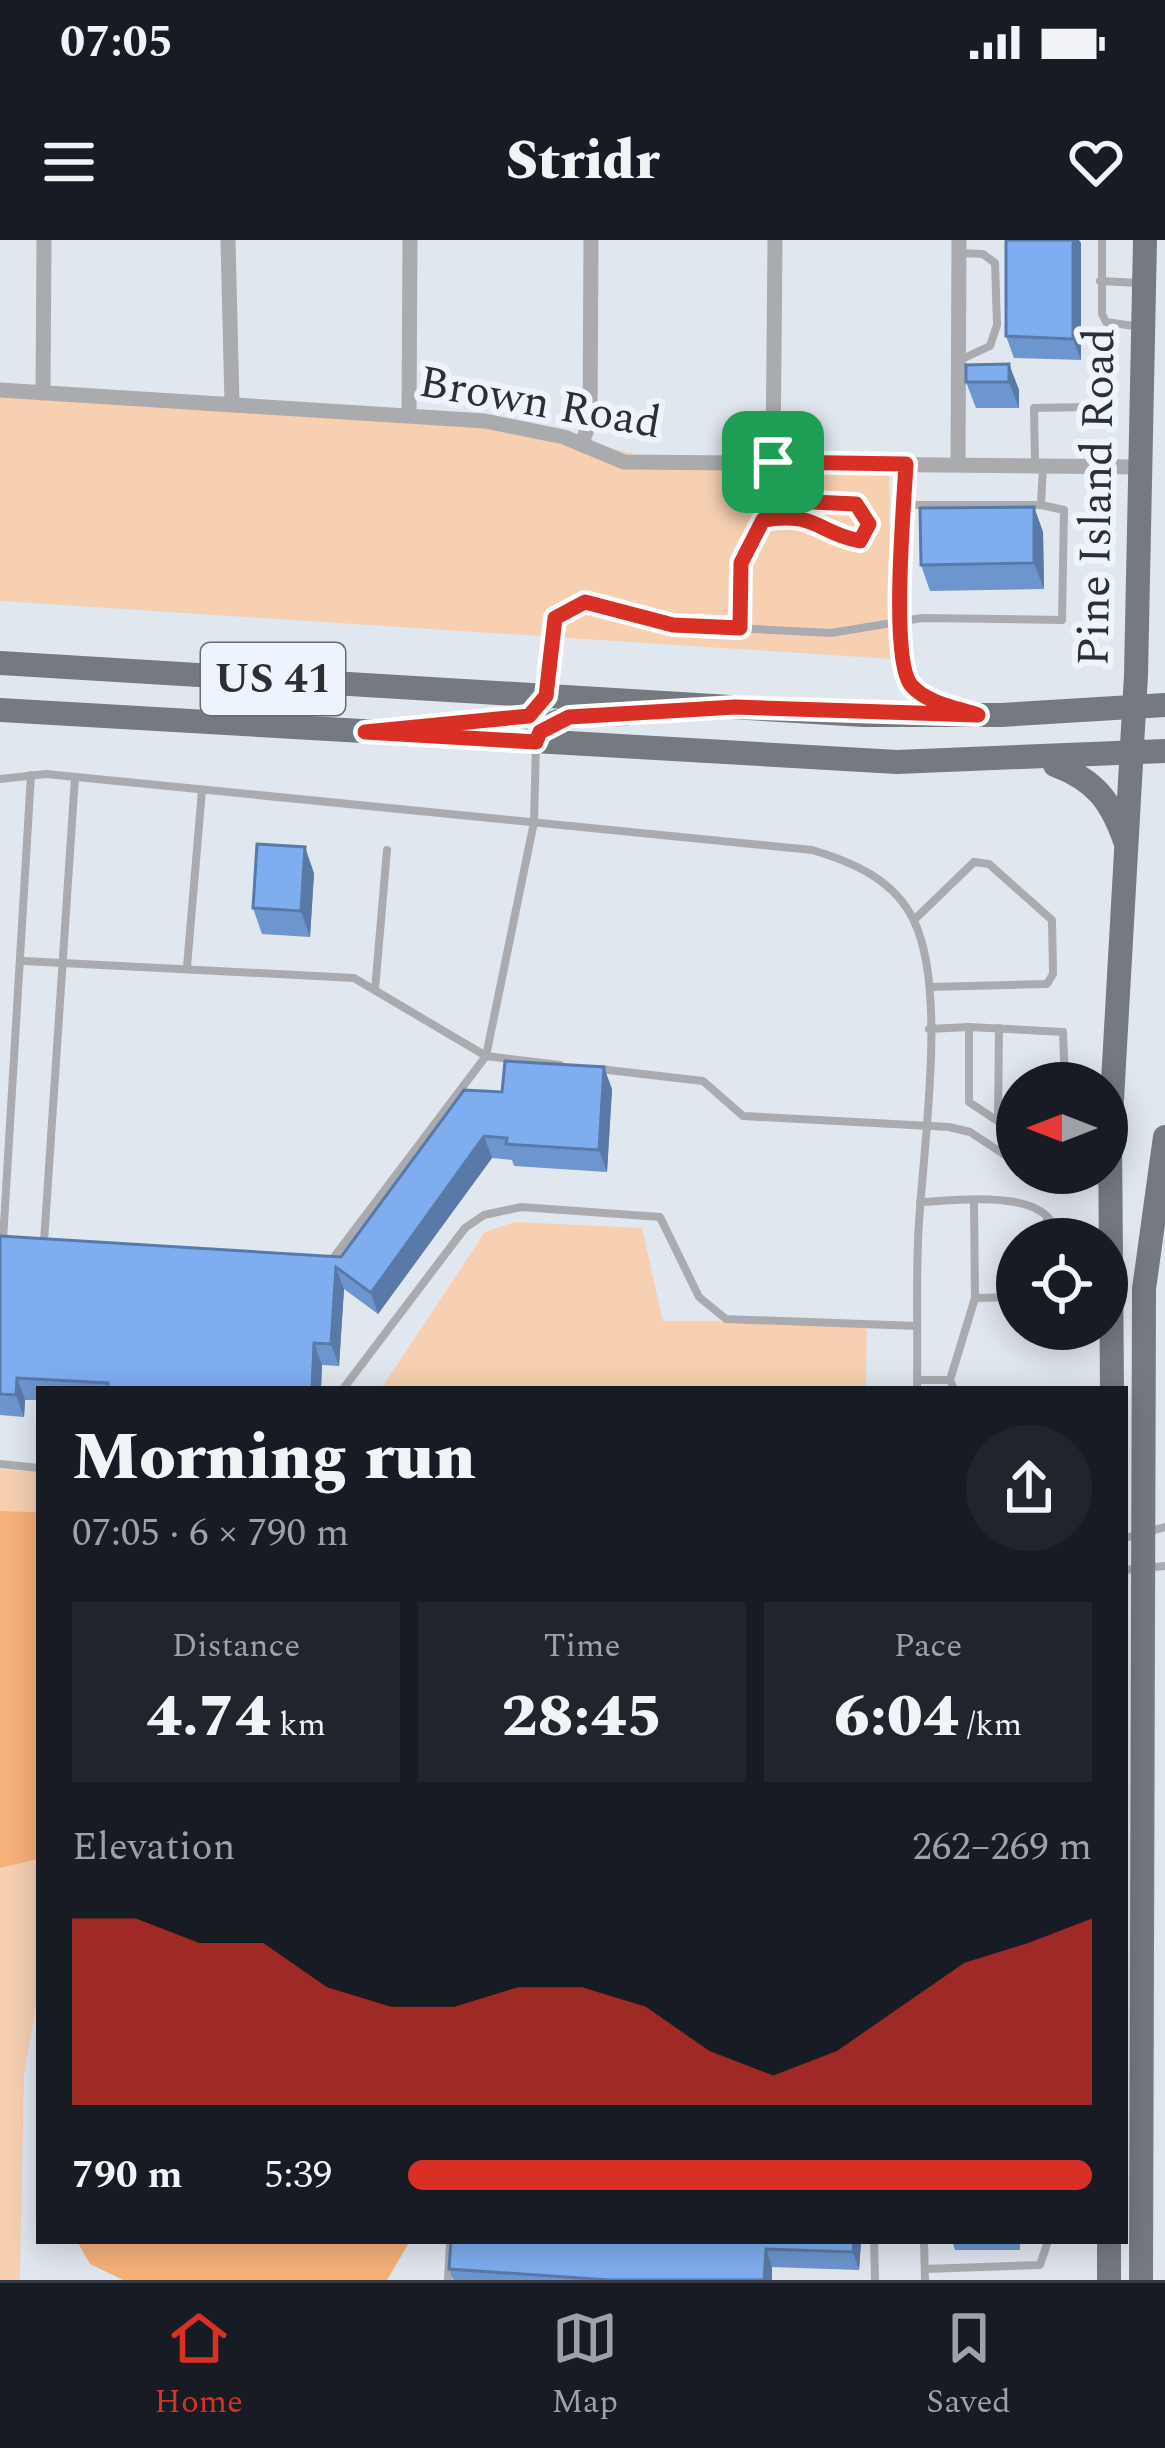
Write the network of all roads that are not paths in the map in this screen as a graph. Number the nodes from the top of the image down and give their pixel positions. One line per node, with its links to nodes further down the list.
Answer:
1 (44, 240): 14 (street)
2 (228, 240): 15 (street)
3 (410, 240): 17 (street)
4 (591, 240): 18 (street)
5 (776, 240): 19 (street)
6 (1102, 240): 9 (lane)
7 (1145, 240): 10 (main road, Pine Island Road)
8 (959, 246): 12 (street); 12 (lane)
9 (1100, 281): 10 (lane); 11 (lane)
10 (1143, 283): 11 (main road, Pine Island Road)
11 (1142, 327): 23 (main road, Pine Island Road)
12 (958, 360): 21 (street)
13 (0, 390): 14 (street, Brown Road)
14 (43, 393): 15 (street, Brown Road)
15 (232, 403): 17 (street, Brown Road)
16 (1088, 406): 22 (lane)
17 (409, 414): 18 (street, Brown Road)
18 (582, 444): 19 (street, Brown Road)
19 (773, 462): 20 (street, Brown Road); 31 (lane)
20 (906, 464): 21 (street, Brown Road); 24 (lane)
21 (958, 464): 22 (street, Brown Road)
22 (1038, 466): 23 (street, Brown Road); 26 (lane)
23 (1141, 467): 36 (main road, Pine Island Road)
24 (904, 505): 25 (lane); 28 (lane)
25 (1027, 505): 26 (lane); 27 (lane)
26 (1041, 505): 30 (lane)
27 (1019, 523)
28 (904, 525): 29 (lane); 30 (lane)
29 (922, 525)
30 (901, 621): 31 (lane); 38 (lane)
31 (740, 628): 33 (lane)
32 (0, 663): 33 (main road, US 41)
33 (546, 696): 35 (main road, US 41); 39 (main road)
34 (1165, 705): 36 (main road, US 41)
35 (735, 707): 38 (main road, US 41); 40 (main road)
36 (1135, 709): 38 (main road, US 41); 42 (main road, Pine Island Road)
37 (0, 710): 39 (main road, US 41)
38 (978, 715)
39 (365, 732): 40 (main road, US 41)
40 (536, 742): 43 (main road, US 41); 48 (lane)
41 (1165, 751): 42 (main road, US 41)
42 (1133, 755): 43 (main road, US 41); 49 (main road, Pine Island Road)
43 (1039, 760): 49 (main road)
44 (32, 776): 45 (lane); 46 (lane); 52 (lane)
45 (75, 777): 47 (lane); 53 (lane)
46 (0, 779)
47 (202, 790): 48 (lane); 54 (lane)
48 (533, 822): 51 (lane); 60 (lane)
49 (1128, 849): 63 (main road, Pine Island Road)
50 (387, 850): 56 (lane)
51 (914, 920): 55 (lane); 55 (lane)
52 (24, 961): 53 (lane); 75 (lane)
53 (65, 964): 54 (lane); 76 (lane)
54 (187, 967): 56 (lane)
55 (930, 987): 59 (lane)
56 (375, 990): 60 (lane)
57 (969, 1027): 58 (lane); 59 (lane); 64 (lane)
58 (999, 1028): 61 (lane); 62 (lane)
59 (929, 1029): 65 (lane)
60 (486, 1056): 65 (lane); 78 (lane)
61 (999, 1062)
62 (1064, 1062)
63 (1116, 1062)
64 (996, 1121)
65 (924, 1126): 67 (lane); 71 (lane)
66 (1165, 1137): 68 (main road)
67 (996, 1149)
68 (1161, 1173): 86 (main road)
69 (1109, 1194): 85 (main road, Pine Island Road)
70 (974, 1201): 71 (lane); 72 (lane); 79 (lane)
71 (920, 1202): 81 (lane)
72 (1047, 1213): 73 (lane); 74 (lane)
73 (1047, 1218)
74 (1051, 1218)
75 (1, 1240): 76 (lane)
76 (44, 1243): 77 (lane)
77 (65, 1243)
78 (316, 1260)
79 (975, 1298): 80 (lane); 82 (lane)
80 (996, 1298)
81 (917, 1326): 83 (lane); 84 (lane)
82 (952, 1384): 83 (lane)
83 (917, 1385)
84 (345, 1386)
85 (1112, 1386)
86 (1155, 1389): 89 (main road)
87 (0, 1464): 88 (lane)
88 (36, 1468)
89 (1145, 1531): 90 (main road)
90 (1145, 1568): 91 (main road)
91 (1155, 1945): 102 (main road)
92 (1128, 2109): 102 (main road)
93 (450, 2244): 99 (lane)
94 (874, 2244): 100 (lane)
95 (924, 2244): 98 (lane)
96 (1047, 2244): 98 (lane)
97 (1109, 2244): 101 (main road)
98 (925, 2275)
99 (448, 2280)
100 (875, 2280)
101 (1109, 2280)
102 (1139, 2280)

